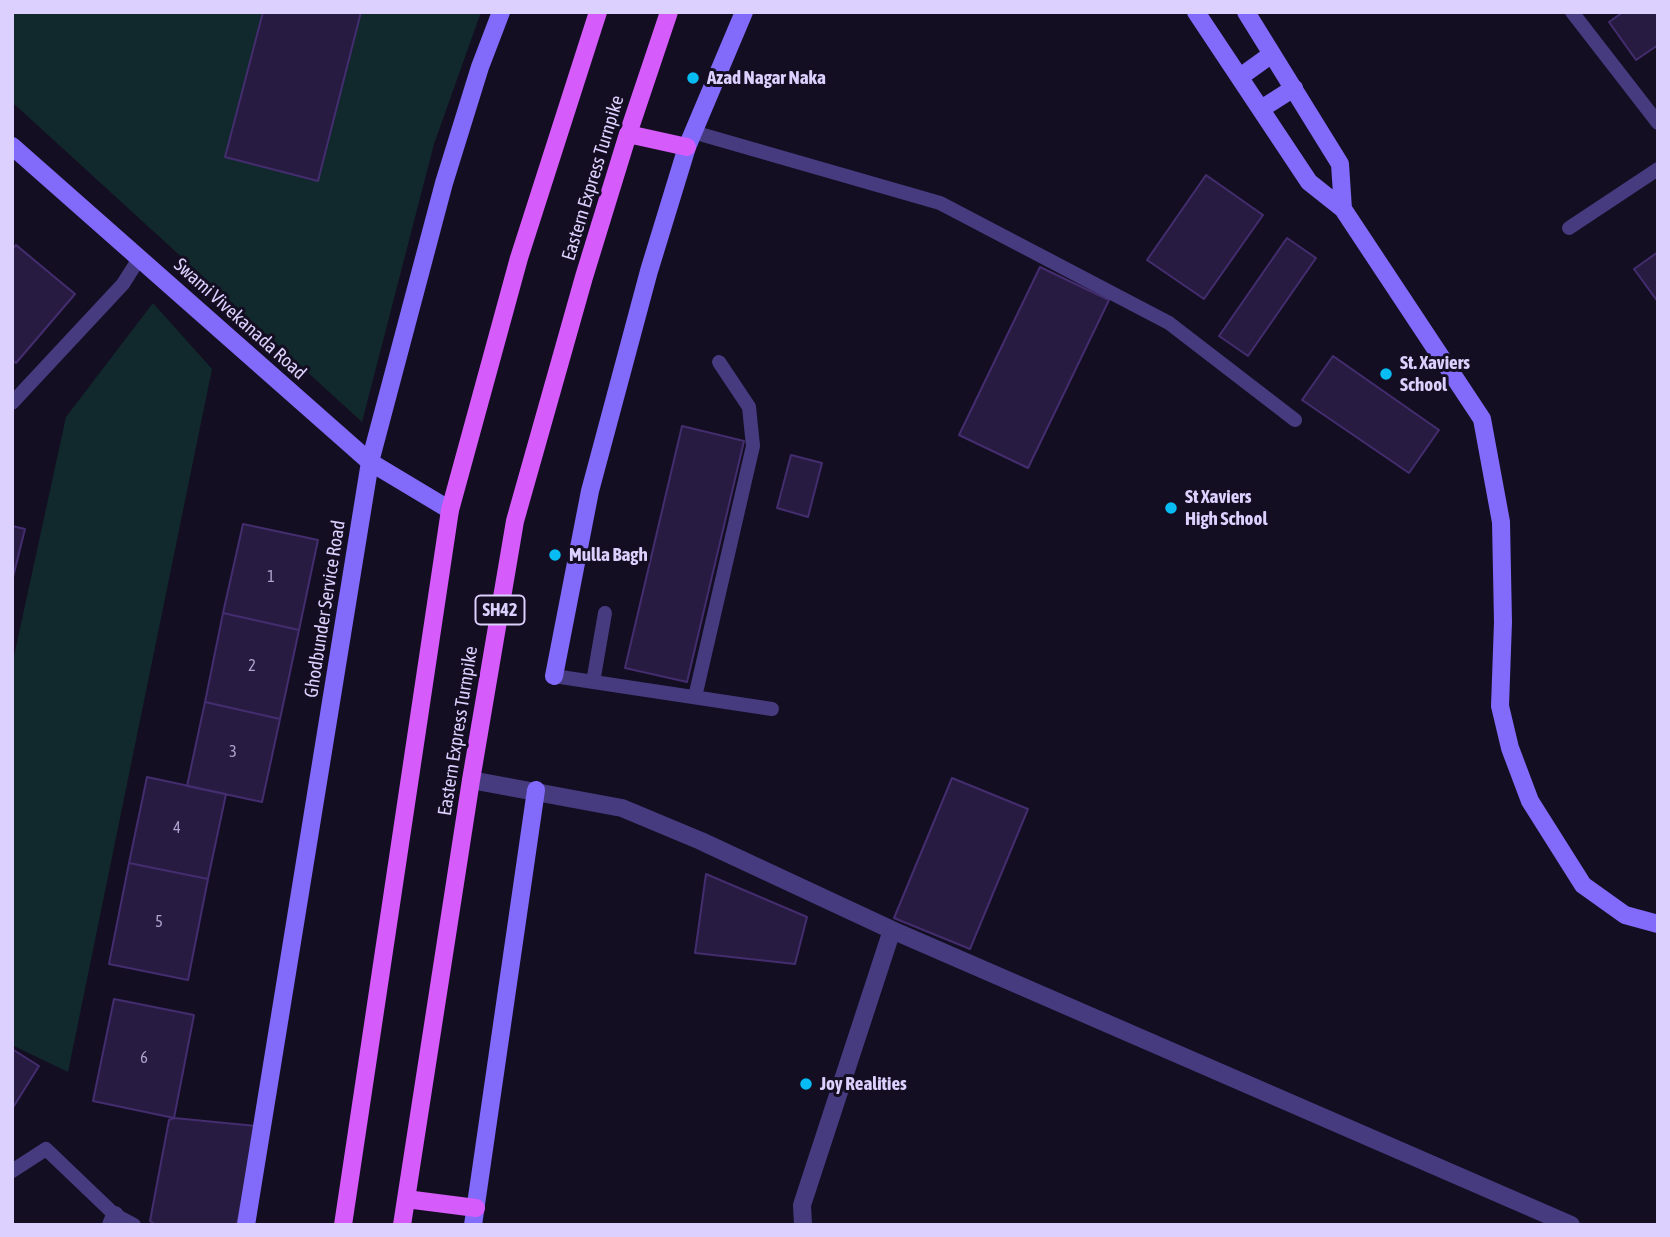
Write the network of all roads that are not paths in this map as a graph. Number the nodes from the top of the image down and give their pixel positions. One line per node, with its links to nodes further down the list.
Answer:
1 (501, 12): 23 (street, Ghodbunder Service Road)
2 (598, 12): 24 (main road, Eastern Express Turnpike)
3 (669, 12): 13 (main road, Eastern Express Turnpike / SH42)
4 (744, 12): 14 (street)
5 (1196, 12): 9 (street)
6 (1245, 12): 8 (street)
7 (1572, 12): 12 (lane)
8 (1272, 54): 9 (street); 10 (street)
9 (1240, 77): 11 (street)
10 (1294, 88): 11 (street); 17 (street)
11 (1261, 109): 17 (street)
12 (1658, 123)
13 (628, 134): 14 (main road); 30 (main road, Eastern Express Turnpike / SH42)
14 (690, 140): 22 (lane); 26 (street)
15 (12, 146): 19 (street, Swami Vivekanada Road)
16 (1658, 169): 18 (lane)
17 (1343, 209): 32 (street)
18 (1569, 228)
19 (140, 257): 21 (lane); 23 (street, Swami Vivekanada Road)
20 (719, 362): 28 (lane)
21 (12, 403)
22 (1295, 420)
23 (370, 462): 24 (street, Swami Vivekanada Road); 39 (street, Ghodbunder Service Road)
24 (450, 510): 40 (main road, Eastern Express Turnpike)
25 (605, 613): 27 (lane)
26 (554, 676): 27 (lane)
27 (593, 682): 28 (lane)
28 (695, 697): 29 (lane)
29 (772, 709)
30 (471, 780): 31 (street); 35 (main road, Eastern Express Turnpike / SH42)
31 (536, 790): 33 (street); 36 (street)
32 (1658, 924)
33 (892, 930): 42 (street); 43 (street)
34 (12, 1171): 37 (lane)
35 (406, 1199): 36 (main road); 41 (main road, Eastern Express Turnpike / SH42)
36 (475, 1216)
37 (113, 1220): 38 (lane)
38 (134, 1225)
39 (246, 1225)
40 (342, 1225)
41 (402, 1225)
42 (803, 1225)
43 (1571, 1225)

